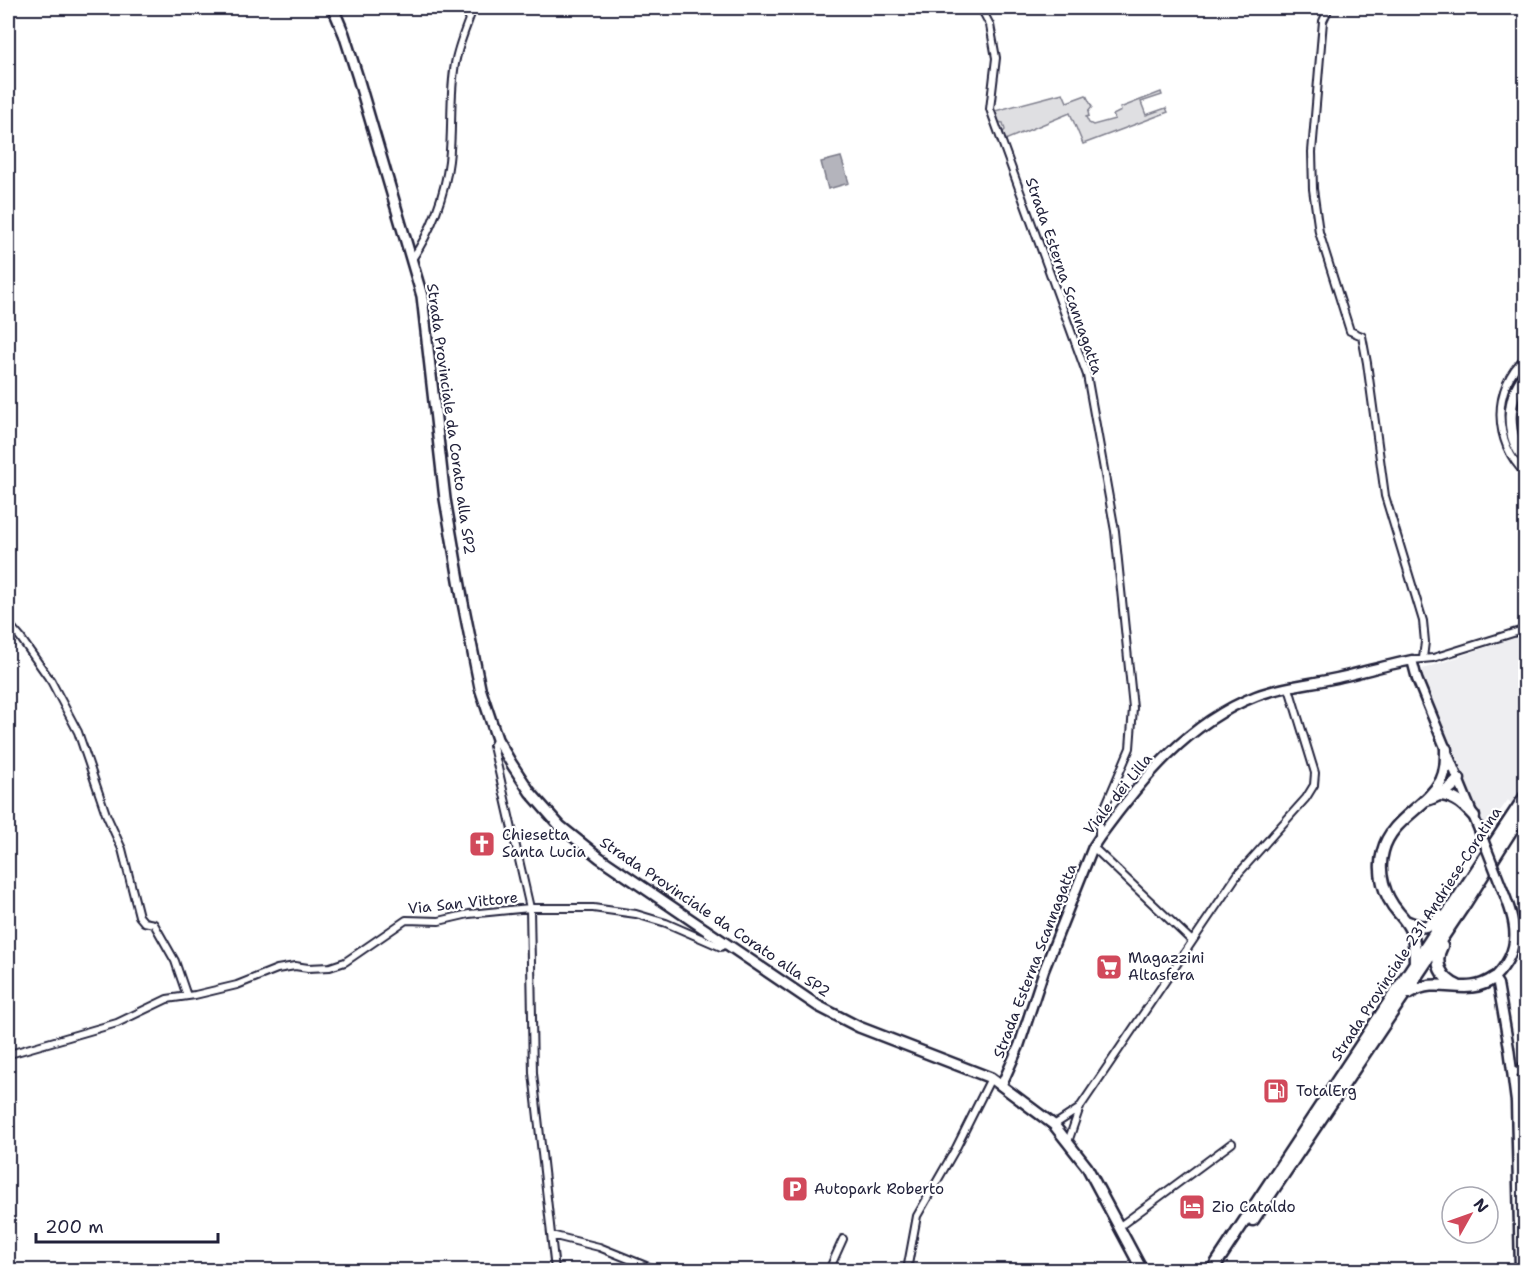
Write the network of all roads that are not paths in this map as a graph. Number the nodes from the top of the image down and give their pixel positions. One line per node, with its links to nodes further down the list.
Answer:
1 (333, 8): 5 (main road, Strada Provinciale da Corato alla SP2)
2 (473, 8): 5 (street)
3 (981, 8): 26 (street, Strada Esterna Scannagatta)
4 (1329, 8): 12 (street)
5 (412, 259): 15 (main road, Strada Provinciale da Corato alla SP2)
6 (1526, 357): 9 (street)
7 (1526, 374): 8 (highway)
8 (1526, 460)
9 (1526, 474)
10 (8, 623): 36 (street)
11 (1526, 629): 12 (street)
12 (1423, 658): 13 (street)
13 (1412, 660): 14 (street, Viale dei Lilla); 16 (street)
14 (1289, 688): 26 (street, Viale dei Lilla); 31 (street)
15 (497, 739): 29 (street); 32 (main road, Strada Provinciale da Corato alla SP2)
16 (1446, 749): 17 (street); 18 (highway)
17 (1459, 779): 18 (highway); 19 (highway); 23 (street)
18 (1441, 781): 21 (highway)
19 (1442, 795): 21 (highway); 23 (highway)
20 (1526, 795): 28 (highway, Strada Provinciale 231 Andriese-Coratina)
21 (1424, 801): 30 (highway)
22 (1526, 808): 25 (highway, Strada Provinciale 231 Andriese-Coratina)
23 (1474, 816): 34 (street, bridge)
24 (1526, 823): 25 (highway)
25 (1509, 833): 28 (highway, Strada Provinciale 231 Andriese-Coratina)
26 (1099, 838): 27 (street, Viale dei Lilla)
27 (1093, 848): 31 (street); 42 (street, Strada Esterna Scannagatta)
28 (1460, 904): 30 (highway); 33 (highway, Strada Provinciale 231 Andriese-Coratina); 35 (highway); 37 (highway, Strada Provinciale 231 Andriese-Coratina)
29 (530, 908): 32 (street, Via San Vittore); 36 (street, Via San Vittore); 50 (street)
30 (1406, 921): 33 (highway)
31 (1192, 941): 44 (street)
32 (726, 944): 41 (main road, Strada Provinciale da Corato alla SP2)
33 (1415, 963): 58 (highway, Strada Provinciale 231 Andriese-Coratina)
34 (1494, 978): 35 (highway); 40 (street)
35 (1458, 986): 37 (highway)
36 (187, 996): 38 (street, Via San Vittore)
37 (1404, 996): 59 (highway, Strada Provinciale 231 Andriese-Coratina)
38 (8, 1053)
39 (1526, 1060): 40 (street)
40 (1513, 1073): 43 (street)
41 (991, 1078): 42 (main road, Strada Provinciale da Corato alla SP2); 56 (street)
42 (1002, 1084): 45 (main road, Strada Provinciale da Corato alla SP2)
43 (1521, 1102): 48 (street)
44 (1080, 1107): 45 (street); 46 (street)
45 (1054, 1125): 46 (main road, Strada Provinciale da Corato alla SP2)
46 (1068, 1142): 49 (main road, Strada Provinciale da Corato alla SP2)
47 (1232, 1143): 49 (street)
48 (1522, 1168): 52 (street)
49 (1120, 1226): 57 (main road, Strada Provinciale da Corato alla SP2)
50 (551, 1235): 53 (street); 54 (street)
51 (843, 1239): 55 (street)
52 (1522, 1240): 60 (street)
53 (555, 1270)
54 (656, 1270)
55 (829, 1270)
56 (907, 1270)
57 (1142, 1270)
58 (1212, 1270)
59 (1220, 1270)
60 (1520, 1270)

